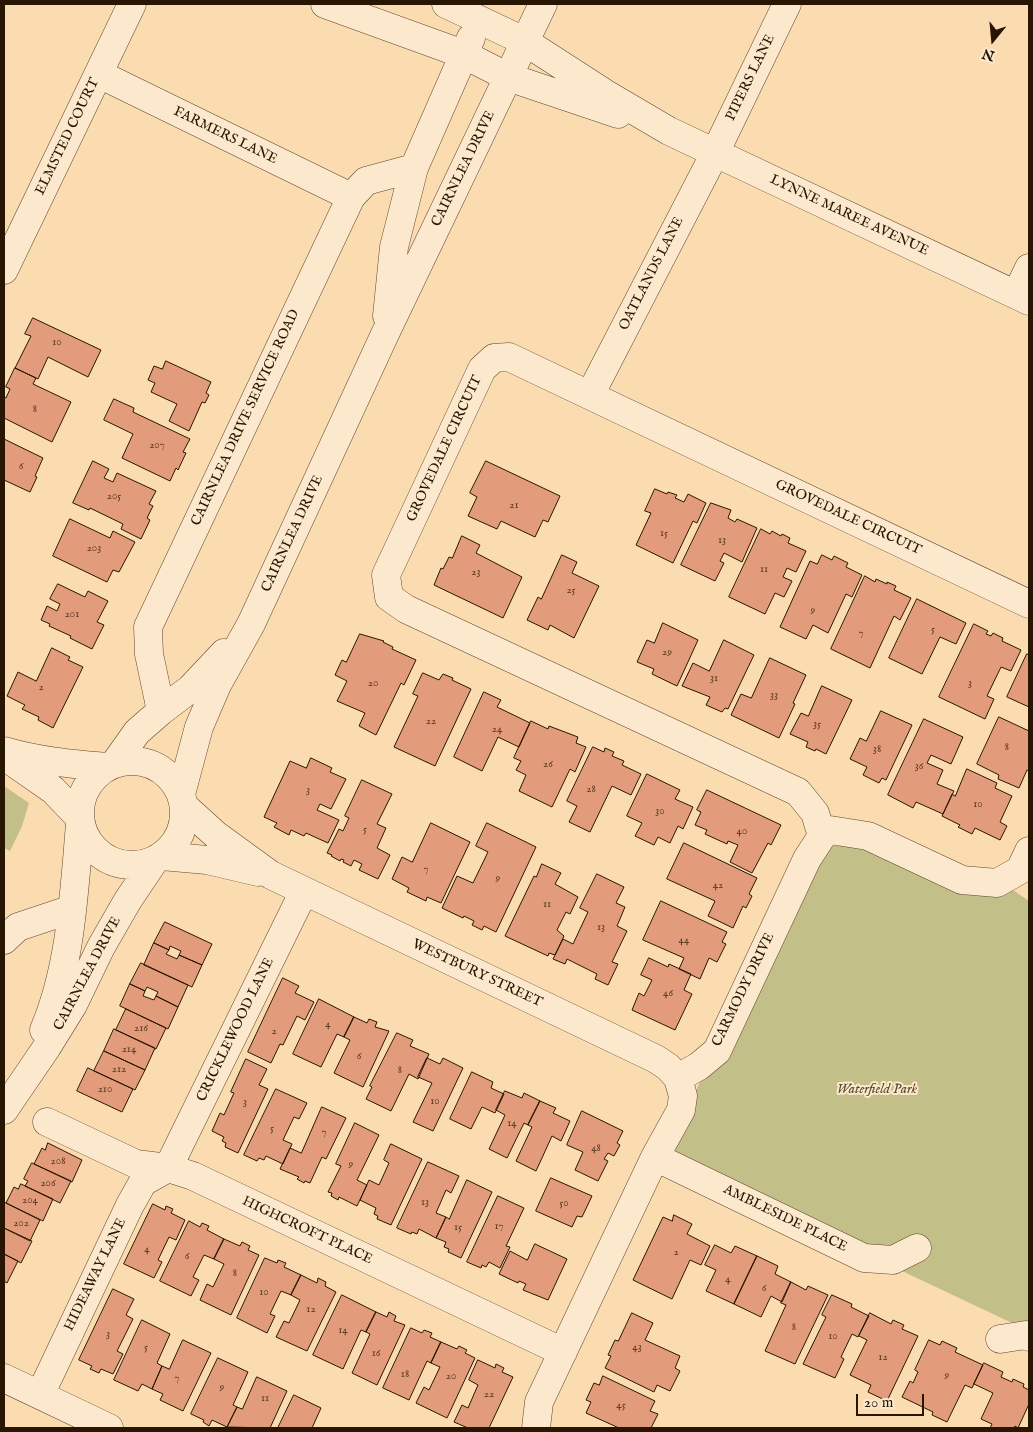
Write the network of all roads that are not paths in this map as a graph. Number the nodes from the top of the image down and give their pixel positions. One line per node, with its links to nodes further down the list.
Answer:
1 (132, 4): 9 (street, ELMSTED COURT)
2 (446, 4): 6 (street, LYNNE MAREE AVENUE)
3 (543, 4): 7 (street, CAIRNLEA DRIVE)
4 (787, 4): 12 (street, PIPERS LANE)
5 (339, 6): 8 (street, LYNNE MAREE AVENUE)
6 (484, 12): 7 (street, LYNNE MAREE AVENUE); 8 (street, CAIRNLEA DRIVE)
7 (524, 41): 10 (street, CAIRNLEA DRIVE); 11 (street, LYNNE MAREE AVENUE)
8 (463, 54): 10 (street, LYNNE MAREE AVENUE); 13 (street, CAIRNLEA DRIVE)
9 (98, 74): 14 (street, FARMERS LANE); 16 (street, ELMSTED COURT)
10 (508, 77): 11 (street, LYNNE MAREE AVENUE); 18 (street, CAIRNLEA DRIVE)
11 (669, 131): 12 (street, LYNNE MAREE AVENUE)
12 (715, 153): 17 (street, LYNNE MAREE AVENUE); 19 (street, OATLANDS LANE)
13 (414, 168): 14 (street, CAIRNLEA DRIVE SERVICE ROAD); 18 (street, CAIRNLEA DRIVE)
14 (351, 197): 22 (street, CAIRNLEA DRIVE SERVICE ROAD)
15 (1029, 268): 17 (street)
16 (4, 270)
17 (1023, 298)
18 (385, 334): 21 (street, CAIRNLEA DRIVE)
19 (590, 396): 20 (street, GROVEDALE CIRCUIT); 28 (street, GROVEDALE CIRCUIT)
20 (1029, 604)
21 (251, 624): 22 (street, CAIRNLEA DRIVE); 26 (street, CAIRNLEA DRIVE)
22 (161, 711): 25 (street, CAIRNLEA DRIVE)
23 (4, 751): 25 (street)
24 (4, 756): 27 (street)
25 (111, 765): 26 (street); 27 (street)
26 (182, 800): 29 (street); 31 (street, WESTBURY STREET)
27 (80, 820): 29 (street); 33 (street, CAIRNLEA DRIVE)
28 (822, 836): 30 (street); 35 (street, CARMODY DRIVE)
29 (158, 858): 31 (street, WESTBURY STREET); 36 (street, CAIRNLEA DRIVE)
30 (1026, 869)
31 (272, 875): 32 (street, WESTBURY STREET)
32 (304, 891): 35 (street, WESTBURY STREET); 40 (street, CRICKLEWOOD LANE)
33 (72, 909): 34 (street); 36 (street, CAIRNLEA DRIVE)
34 (4, 940)
35 (678, 1078): 39 (street)
36 (20, 1087): 37 (street, CAIRNLEA DRIVE)
37 (4, 1110)
38 (47, 1122): 40 (street, HIGHCROFT PLACE)
39 (655, 1157): 41 (street, AMBLESIDE PLACE); 44 (street)
40 (168, 1168): 44 (street, HIGHCROFT PLACE); 46 (street, HIDEAWAY LANE)
41 (917, 1248)
42 (1029, 1337): 43 (street)
43 (1000, 1339)
44 (563, 1352): 48 (street)
45 (4, 1378): 46 (street)
46 (40, 1395): 47 (street)
47 (109, 1428)
48 (536, 1428)

